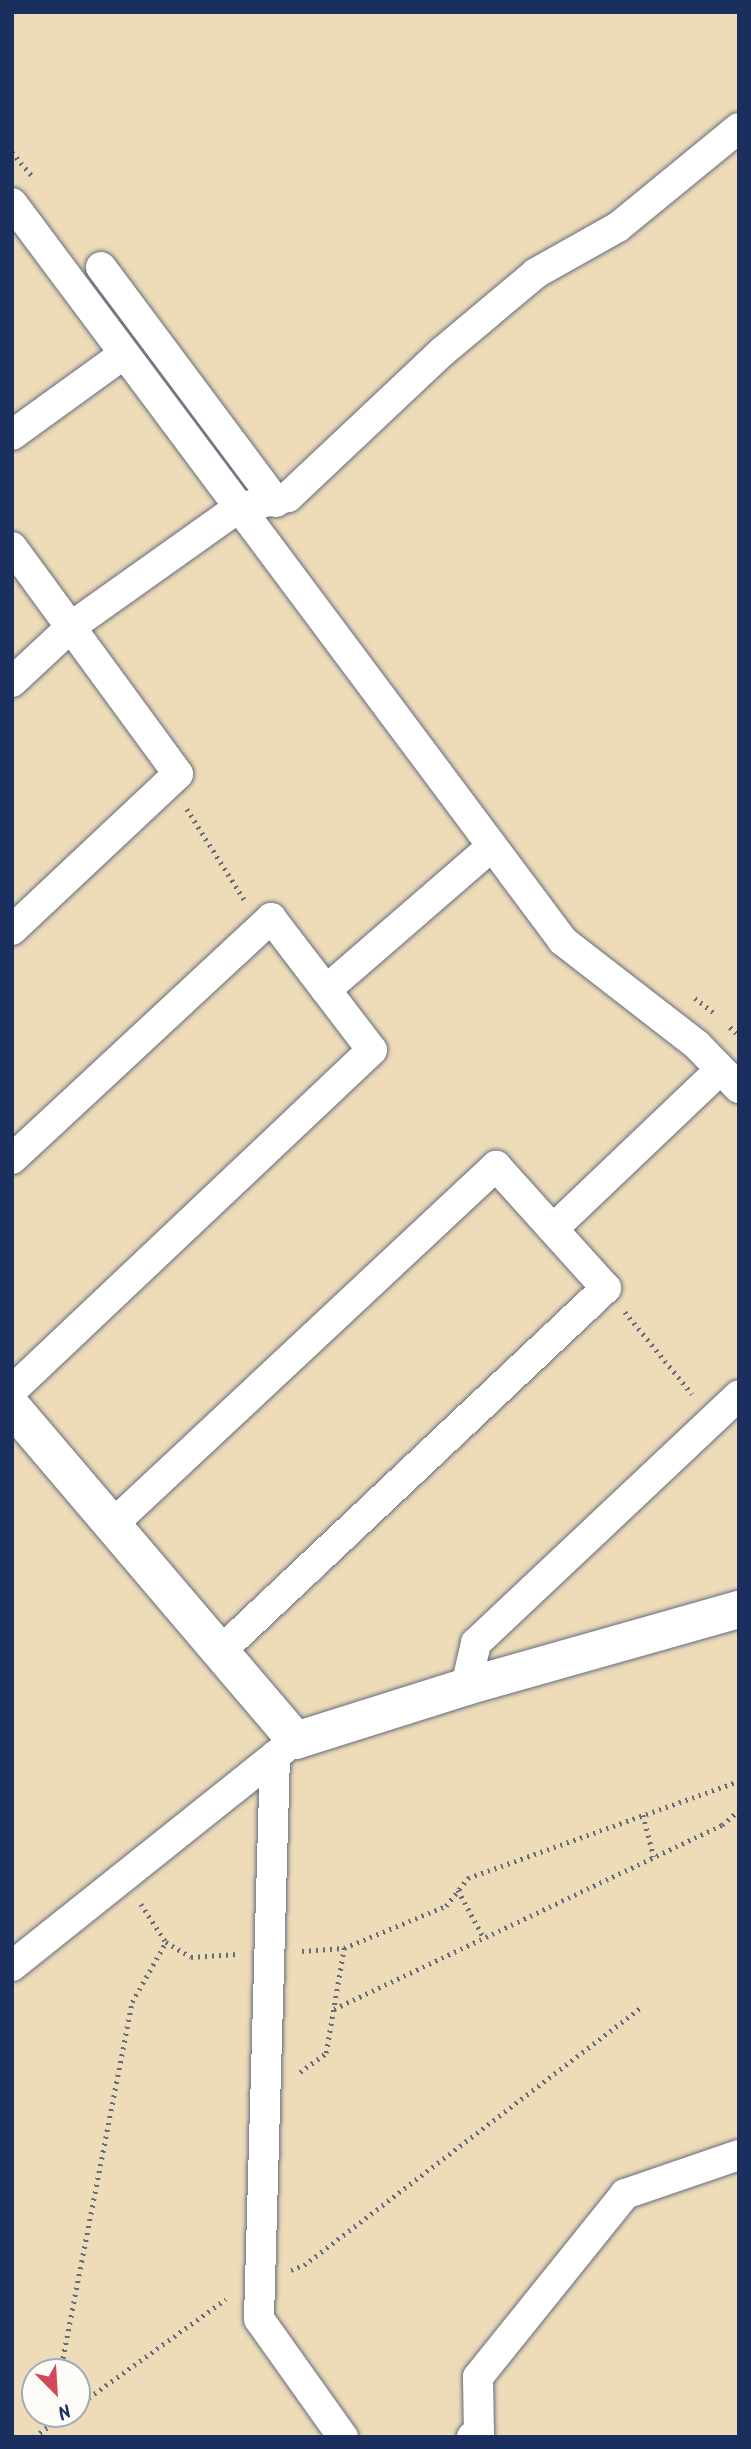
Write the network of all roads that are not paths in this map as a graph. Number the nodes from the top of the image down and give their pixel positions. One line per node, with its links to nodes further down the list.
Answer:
1 (739, 128): 6 (street)
2 (12, 203): 4 (street)
3 (101, 267): 6 (street)
4 (124, 354): 5 (street); 7 (street)
5 (12, 435)
6 (276, 502): 7 (street)
7 (237, 508): 9 (street); 11 (street)
8 (12, 547): 9 (street)
9 (72, 626): 10 (street); 12 (street)
10 (12, 682)
11 (491, 847): 13 (street); 14 (street)
12 (12, 930)
13 (326, 990): 15 (street); 17 (street)
14 (729, 1079): 16 (street)
15 (12, 1159)
16 (553, 1229): 20 (street); 22 (street)
17 (12, 1390)
18 (739, 1395): 23 (street)
19 (12, 1407): 20 (street)
20 (112, 1525): 22 (street)
21 (739, 1609): 23 (street)
22 (222, 1650): 24 (street)
23 (466, 1686): 24 (street)
24 (285, 1748): 25 (street); 27 (street)
25 (12, 1966)
26 (739, 2155): 28 (street)
27 (343, 2437)
28 (472, 2437)

